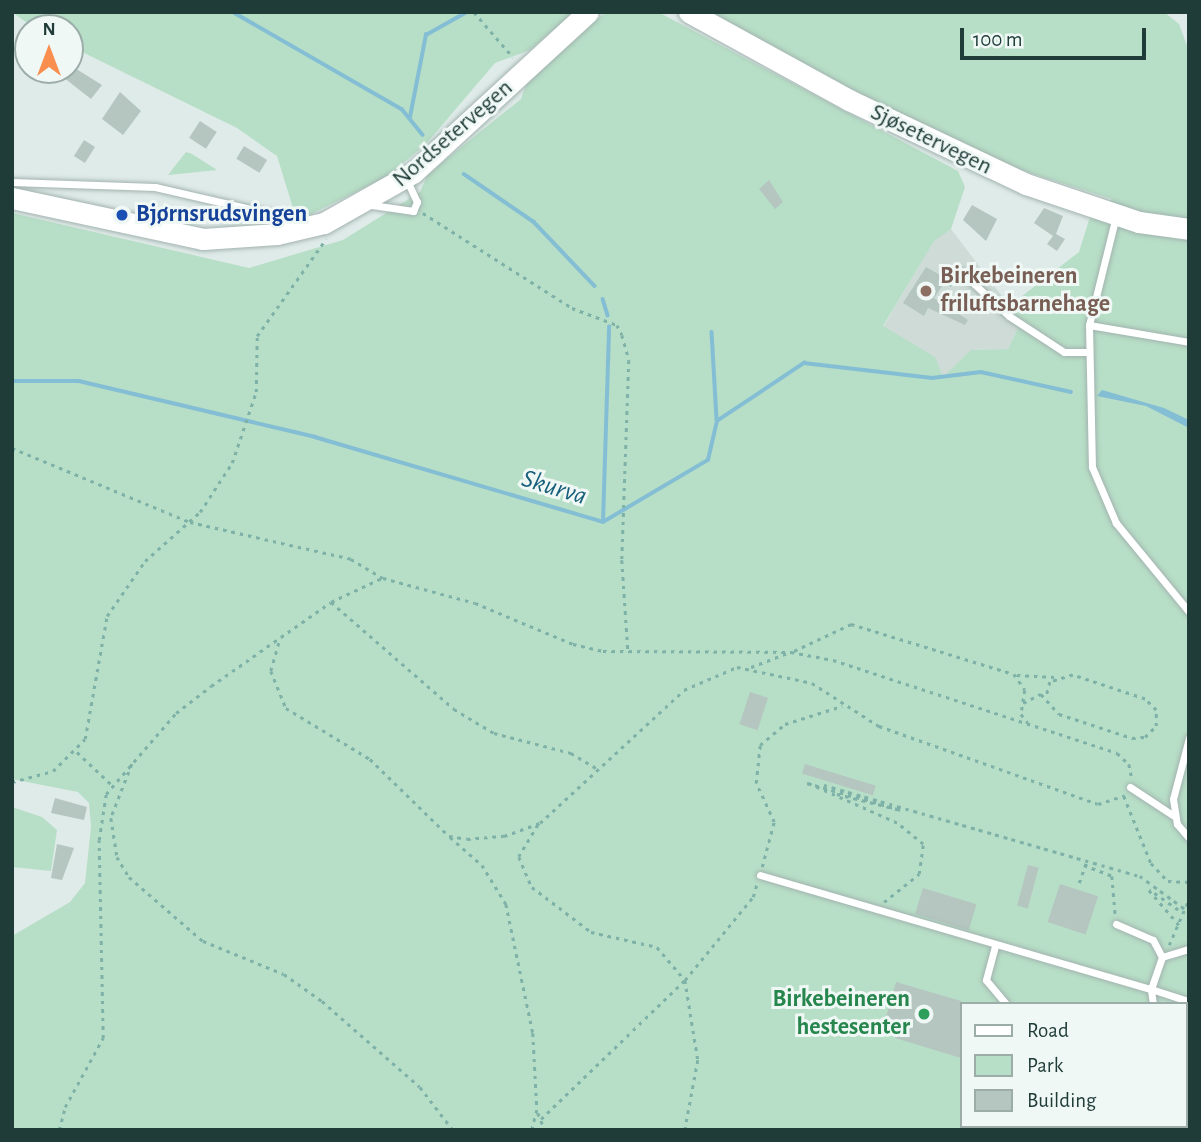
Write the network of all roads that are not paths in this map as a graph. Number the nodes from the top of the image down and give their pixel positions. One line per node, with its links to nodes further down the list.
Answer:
1 (588, 12): 3 (main road, Nordsetervegen)
2 (689, 12): 7 (main road, Sjøsetervegen)
3 (406, 177): 6 (main road, Nordsetervegen); 6 (lane)
4 (12, 182): 8 (lane)
5 (12, 198): 6 (main road, Nordsetervegen)
6 (365, 204)
7 (1116, 215): 9 (main road, Sjøsetervegen); 11 (lane)
8 (281, 216)
9 (1189, 229)
10 (961, 272): 13 (lane)
11 (1089, 325): 12 (lane); 13 (lane)
12 (1189, 342)
13 (1088, 352): 14 (lane)
14 (1189, 612)
15 (1189, 738): 17 (lane)
16 (1130, 787): 17 (lane)
17 (1174, 816): 18 (lane)
18 (1189, 838)
19 (760, 875): 21 (lane)
20 (1116, 924): 23 (lane)
21 (995, 946): 24 (lane); 26 (lane)
22 (1189, 949): 23 (lane)
23 (1162, 957): 24 (lane)
24 (1151, 989): 25 (lane); 27 (lane)
25 (1189, 1001)
26 (1004, 1002)
27 (1153, 1002)

